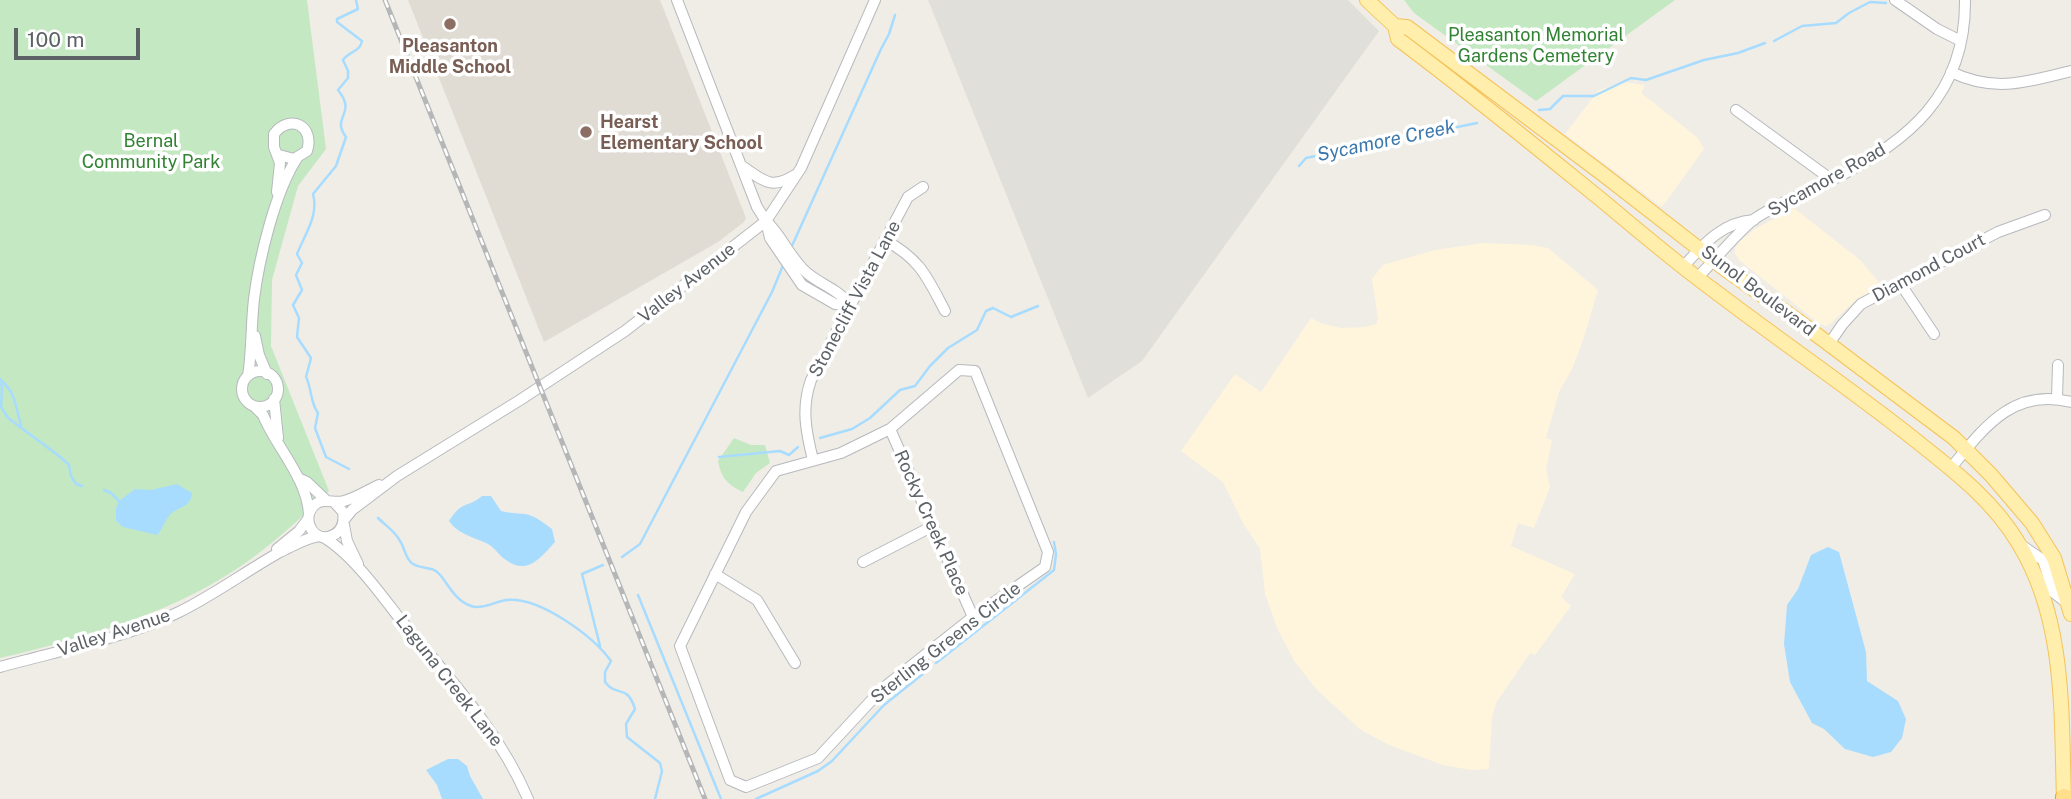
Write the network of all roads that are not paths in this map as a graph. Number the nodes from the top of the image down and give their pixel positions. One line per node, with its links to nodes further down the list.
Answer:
1 (677, 0): 15 (street)
2 (875, 0): 16 (street, Valley Avenue)
3 (1367, 0): 6 (main road, Sunol Boulevard)
4 (1895, 0): 7 (street)
5 (1965, 0): 7 (street, Sycamore Road)
6 (1395, 26): 8 (main road, Sunol Boulevard); 11 (main road, Sunol Boulevard)
7 (1961, 41): 10 (street, Sycamore Road)
8 (1435, 67): 11 (main road); 26 (main road, Sunol Boulevard)
9 (2071, 71): 10 (street)
10 (1951, 72): 17 (street, Sycamore Road)
11 (1502, 99): 24 (main road, Sunol Boulevard)
12 (1736, 110): 17 (street)
13 (279, 155): 14 (street); 14 (street); 19 (street)
14 (297, 158): 19 (street)
15 (742, 166): 16 (street); 22 (street)
16 (798, 174): 22 (street, Valley Avenue)
17 (1832, 180): 21 (street, Sycamore Road)
18 (923, 187): 23 (street, Stonecliff Vista Lane)
19 (275, 209): 31 (street)
20 (2045, 215): 28 (street, Diamond Court)
21 (1754, 220): 24 (street, Sycamore Road); 25 (street, Sycamore Road)
22 (766, 221): 29 (street); 46 (street, Valley Avenue)
23 (885, 240): 29 (street, Stonecliff Vista Lane); 30 (street)
24 (1700, 248): 25 (main road, Sunol Boulevard); 26 (street, Sycamore Road)
25 (1715, 261): 27 (street, Sycamore Road); 33 (main road, Sunol Boulevard)
26 (1683, 267): 27 (main road, Sunol Boulevard)
27 (1697, 278): 45 (main road, Sunol Boulevard)
28 (1899, 283): 32 (street); 33 (street, Diamond Court)
29 (851, 305): 44 (street, Stonecliff Vista Lane)
30 (944, 311)
31 (253, 323): 35 (street); 36 (street)
32 (1934, 334)
33 (1829, 344): 43 (main road, Sunol Boulevard)
34 (2058, 365): 37 (street)
35 (267, 374): 36 (street); 38 (street)
36 (248, 376): 40 (street)
37 (2057, 398): 39 (street); 43 (street)
38 (274, 399): 40 (street); 42 (street)
39 (2071, 402)
40 (255, 407): 42 (street)
41 (890, 429): 44 (street, Sterling Greens Circle); 51 (street, Rocky Creek Place); 59 (street, Sterling Greens Circle)
42 (279, 444): 47 (street)
43 (1966, 450): 45 (street); 58 (main road, Sunol Boulevard)
44 (813, 460): 57 (street, Sterling Greens Circle)
45 (1950, 469): 53 (main road, Sunol Boulevard)
46 (397, 476): 48 (street, Valley Avenue); 50 (street, Valley Avenue)
47 (298, 478): 48 (street); 49 (street)
48 (330, 501): 49 (street); 50 (street)
49 (308, 516): 52 (street); 55 (street, Valley Avenue)
50 (344, 522): 52 (street); 56 (street, Laguna Creek Lane)
51 (933, 526): 54 (street); 59 (street, Rocky Creek Place)
52 (321, 536): 55 (street, Valley Avenue); 56 (street, Laguna Creek Lane)
53 (2019, 543): 58 (street, Sunol Boulevard); 62 (main road, Sunol Boulevard)
54 (863, 562)
55 (259, 564): 61 (street, Valley Avenue)
56 (360, 570): 63 (street, Laguna Creek Lane)
57 (715, 574): 59 (street, Sterling Greens Circle); 60 (street)
58 (2070, 608)
59 (973, 617)
60 (795, 663)
61 (0, 667)
62 (2064, 798)
63 (528, 799)

